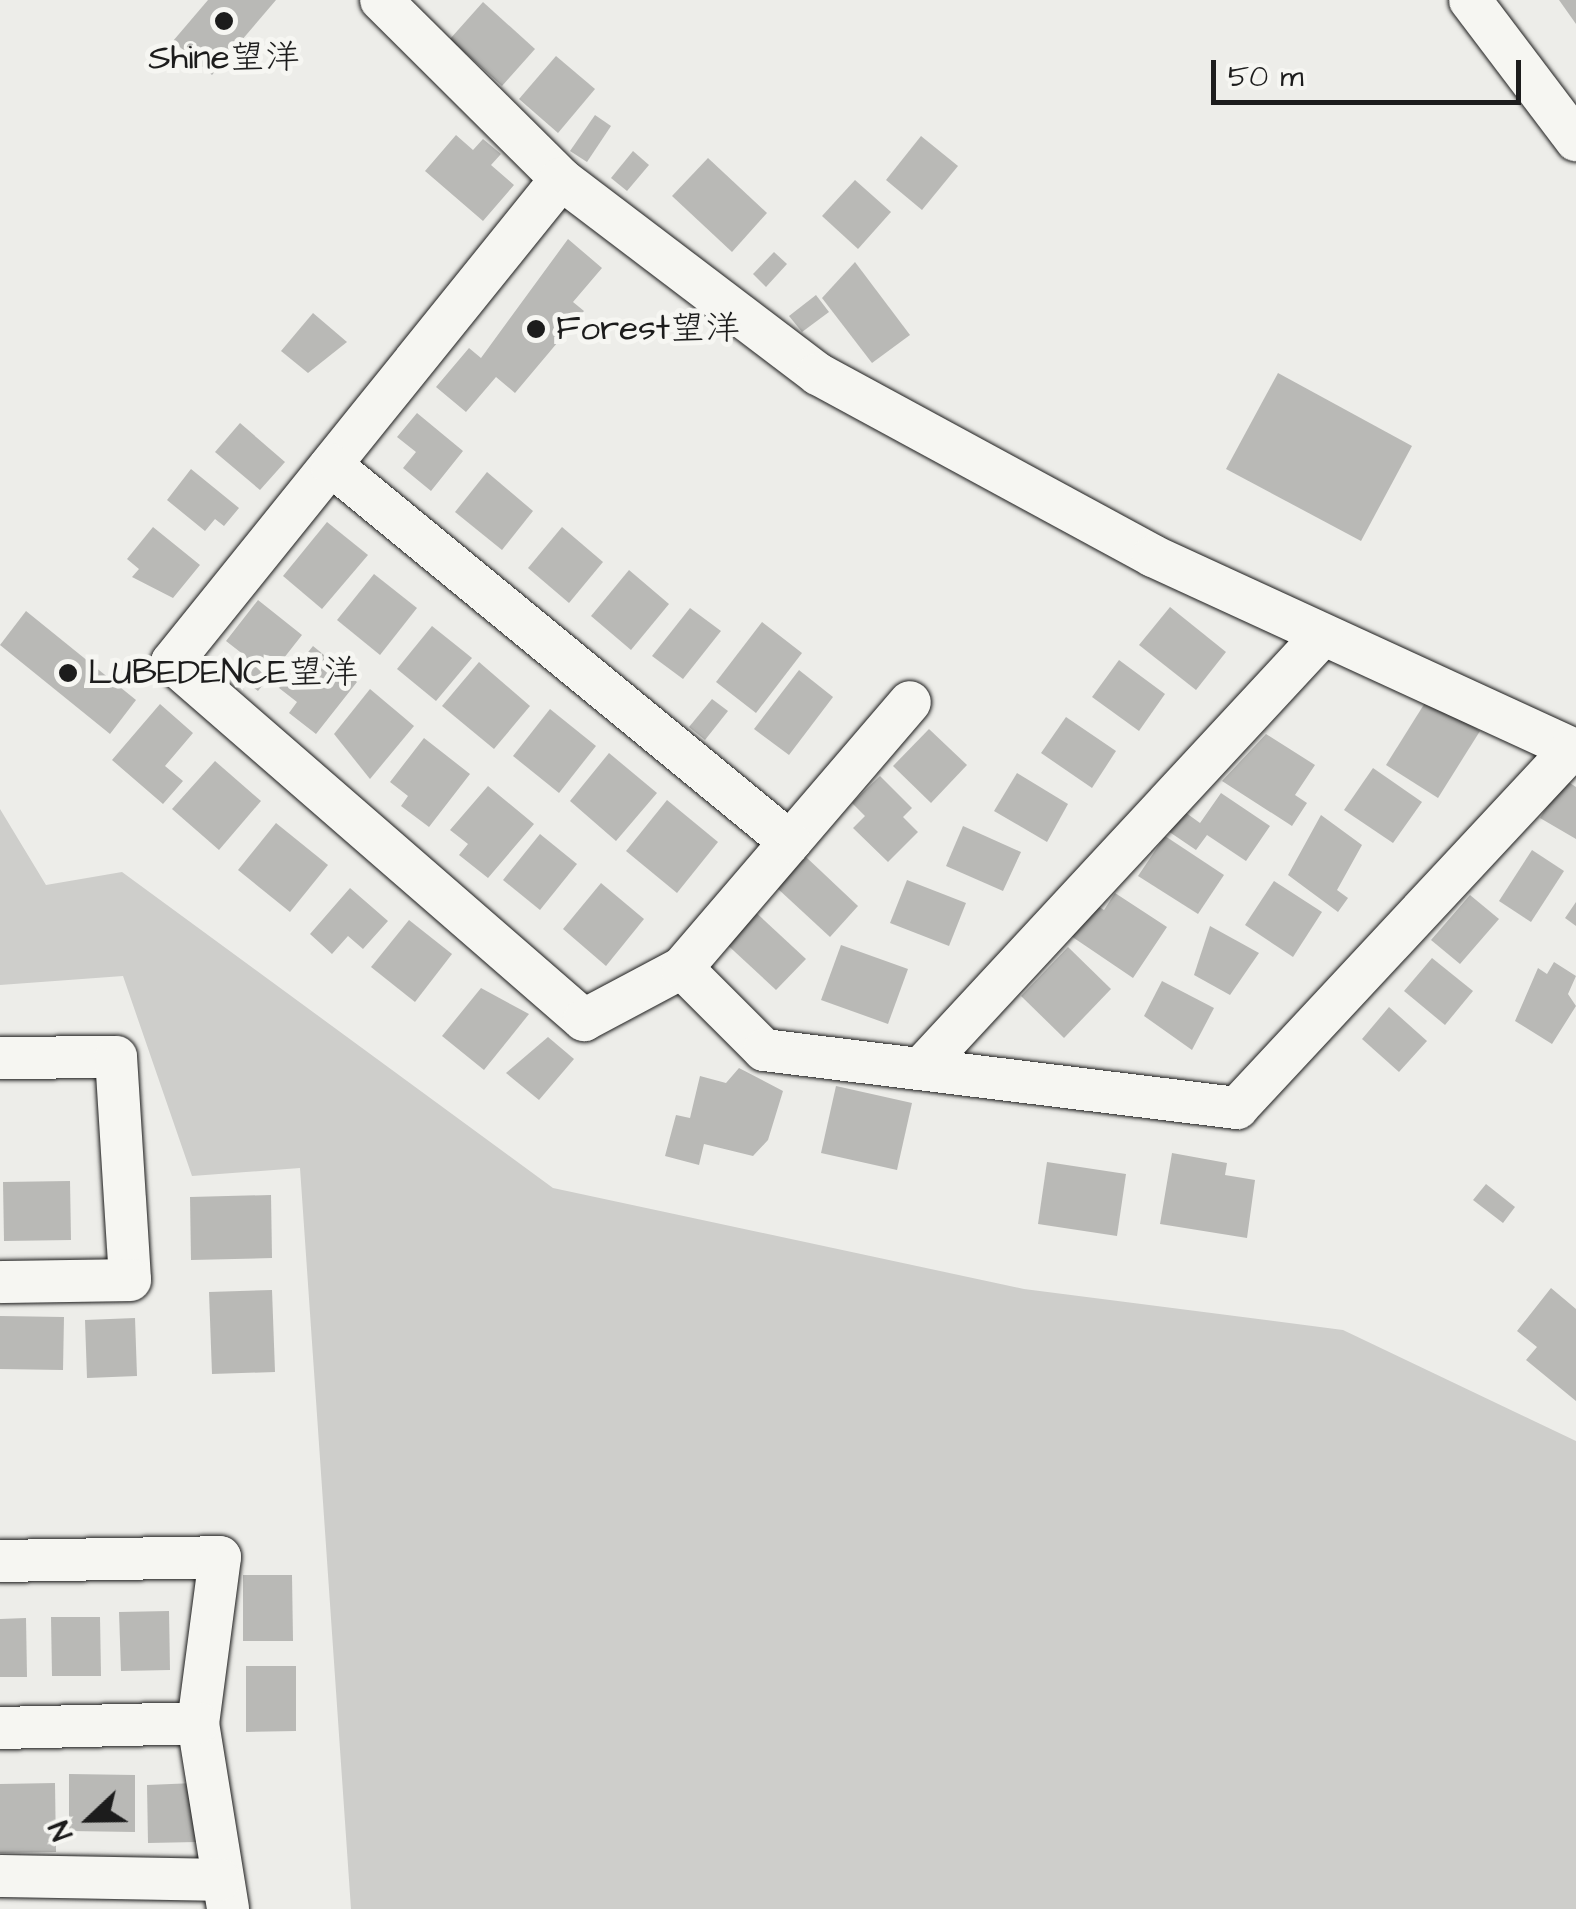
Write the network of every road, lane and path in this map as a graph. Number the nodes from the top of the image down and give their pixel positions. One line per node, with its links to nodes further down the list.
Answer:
1 (382, 0): 4 (street)
2 (1479, 3): 3 (street)
3 (1576, 140)
4 (562, 178): 5 (street); 6 (street)
5 (331, 465): 9 (street); 10 (street)
6 (1322, 636): 8 (street); 12 (street)
7 (910, 702): 9 (street)
8 (1574, 750): 12 (street)
9 (790, 842): 10 (street)
10 (682, 968): 12 (street)
11 (0, 1058): 13 (street)
12 (926, 1063)
13 (0, 1282)
14 (0, 1561): 15 (street)
15 (198, 1723): 16 (street); 18 (street)
16 (0, 1728)
17 (0, 1876): 18 (street)
18 (224, 1894)

